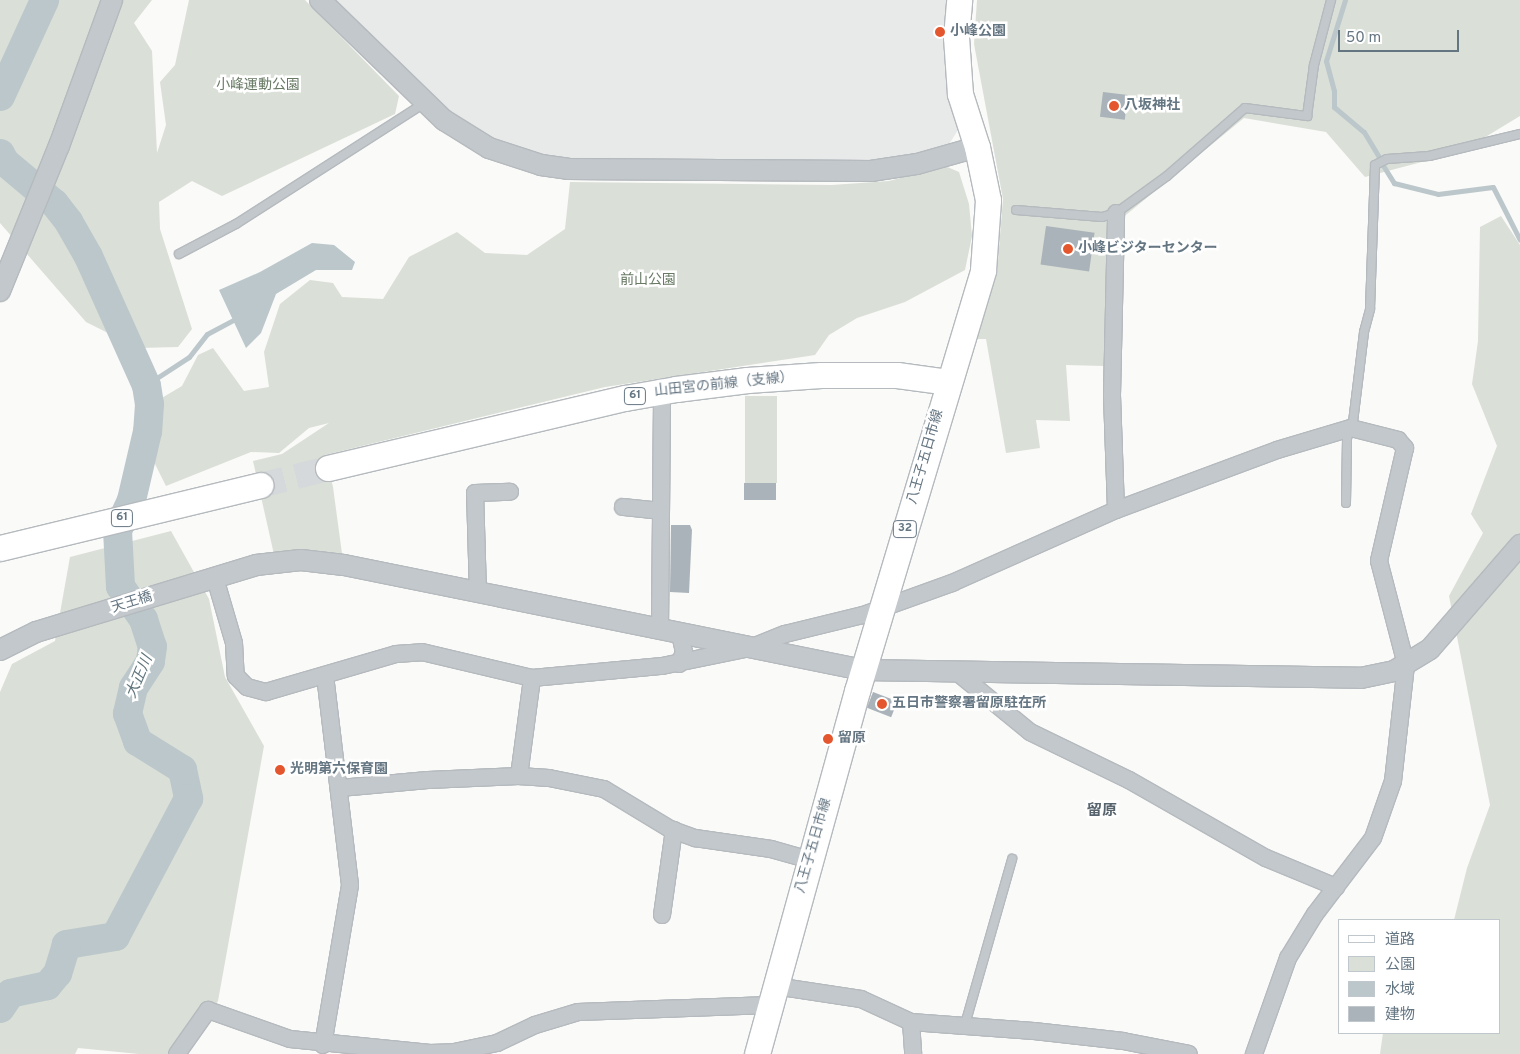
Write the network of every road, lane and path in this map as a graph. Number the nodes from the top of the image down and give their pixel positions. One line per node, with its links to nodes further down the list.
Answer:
1 (112, 0): 11 (street)
2 (320, 0): 5 (street)
3 (959, 0): 7 (main road, 八王子五日市線 / 32)
4 (1331, 0): 9 (lane)
5 (424, 104): 7 (street); 10 (lane)
6 (1520, 134): 14 (lane)
7 (978, 147): 12 (main road, 八王子五日市線 / 32)
8 (1016, 210): 9 (lane)
9 (1116, 213): 20 (street)
10 (179, 254)
11 (0, 291)
12 (948, 382): 13 (main road, 山田宮の前線（支線） / 61); 26 (main road, 八王子五日市線 / 32)
13 (662, 391): 15 (main road, 山田宮の前線（支線） / 61); 21 (street)
14 (1351, 428): 18 (lane); 20 (street); 32 (street)
15 (328, 468)
16 (260, 485): 23 (main road, 61)
17 (510, 492): 25 (street)
18 (1346, 502)
19 (623, 507): 21 (street)
20 (1116, 510): 26 (street)
21 (661, 511): 27 (street)
22 (1520, 544): 32 (street, 天王橋)
23 (0, 548)
24 (215, 578): 25 (street, 天王橋); 29 (street, 天王橋); 35 (street)
25 (478, 592): 27 (street, 天王橋)
26 (882, 608): 30 (street); 33 (main road, 八王子五日市線 / 32)
27 (660, 630): 28 (street, 天王橋)
28 (680, 634): 30 (street, 天王橋); 31 (street)
29 (0, 648)
30 (750, 648): 31 (street); 33 (street, 天王橋)
31 (679, 664): 36 (street)
32 (1406, 665): 34 (street, 天王橋); 42 (street)
33 (863, 670): 34 (street, 天王橋); 41 (main road, 八王子五日市線 / 32)
34 (958, 673): 42 (street)
35 (325, 676): 36 (street); 38 (street)
36 (532, 678): 37 (street)
37 (520, 776): 38 (street); 39 (street)
38 (340, 788): 47 (street)
39 (674, 830): 41 (street); 43 (street)
40 (1012, 859): 46 (lane)
41 (810, 860): 44 (main road, 八王子五日市線 / 32)
42 (1336, 887): 53 (street)
43 (662, 915)
44 (772, 995): 45 (street); 48 (street); 50 (main road, 八王子五日市線 / 32)
45 (911, 1022): 46 (street); 51 (street)
46 (964, 1028): 52 (street)
47 (323, 1045): 48 (street); 49 (street)
48 (497, 1048)
49 (178, 1054)
50 (757, 1054)
51 (913, 1054)
52 (1189, 1054)
53 (1254, 1054)

